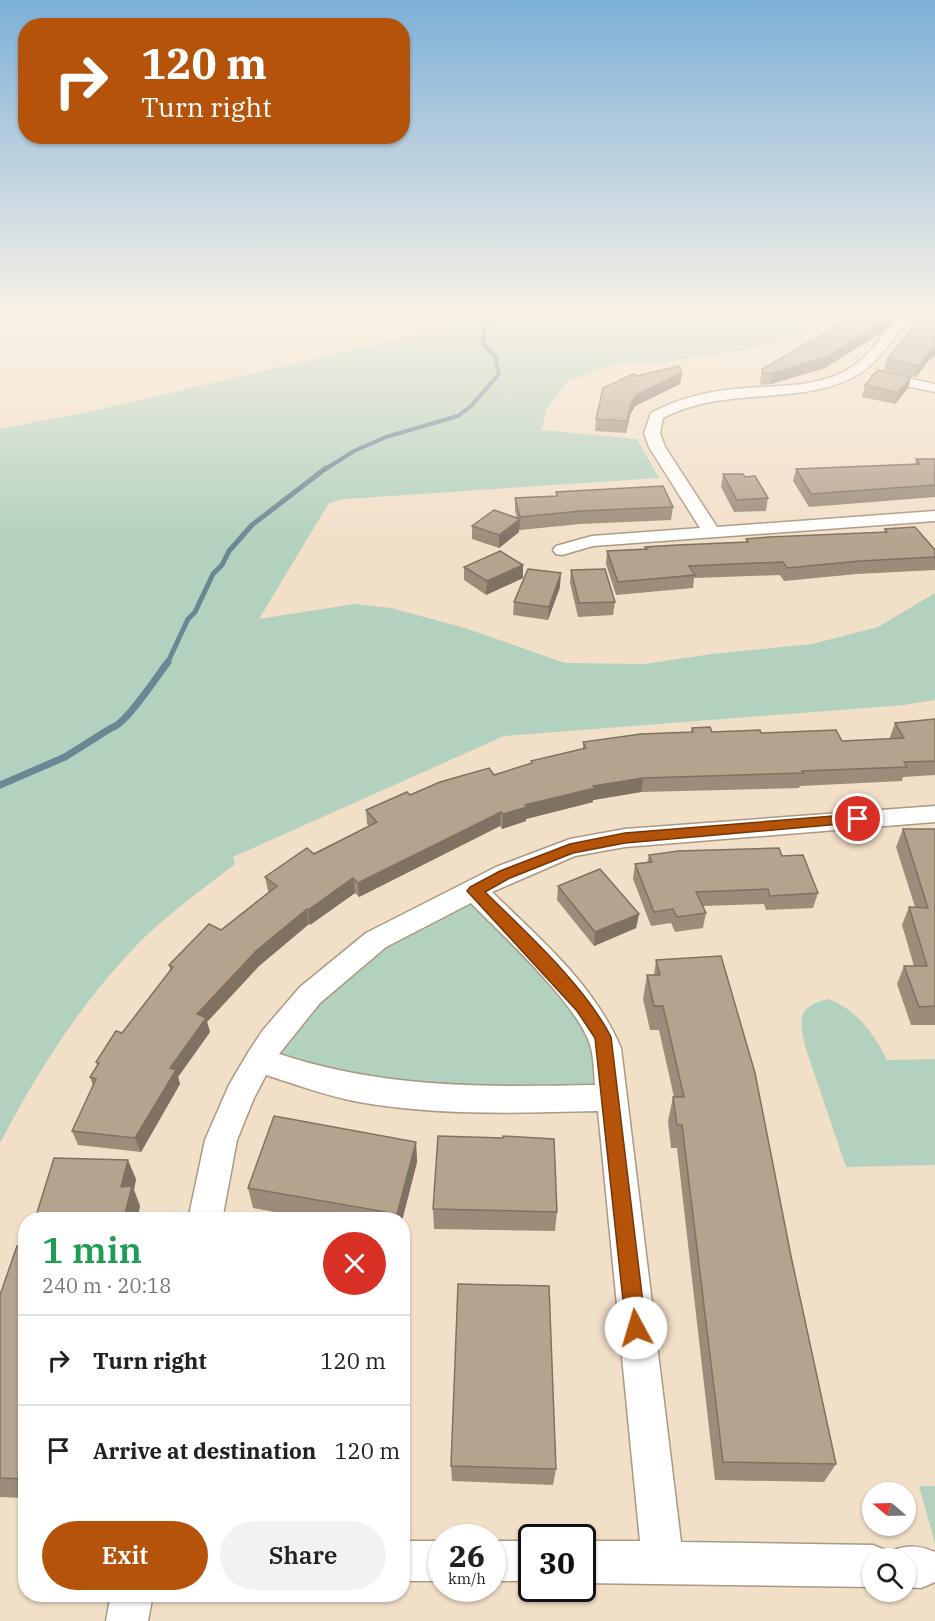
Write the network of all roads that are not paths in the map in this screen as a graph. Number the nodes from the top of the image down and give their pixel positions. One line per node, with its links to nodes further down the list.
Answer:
1 (765, 392): 3 (street)
2 (935, 516): 3 (street)
3 (712, 532): 4 (street)
4 (562, 550)
5 (935, 814): 6 (street)
6 (475, 891): 7 (street); 8 (street)
7 (259, 1060): 8 (street); 9 (street)
8 (611, 1098): 13 (street)
9 (206, 1212)
10 (410, 1561): 11 (street)
11 (428, 1561)
12 (596, 1562): 13 (street)
13 (663, 1562): 14 (street)
14 (862, 1566)
15 (131, 1602): 16 (street)
16 (127, 1621)

